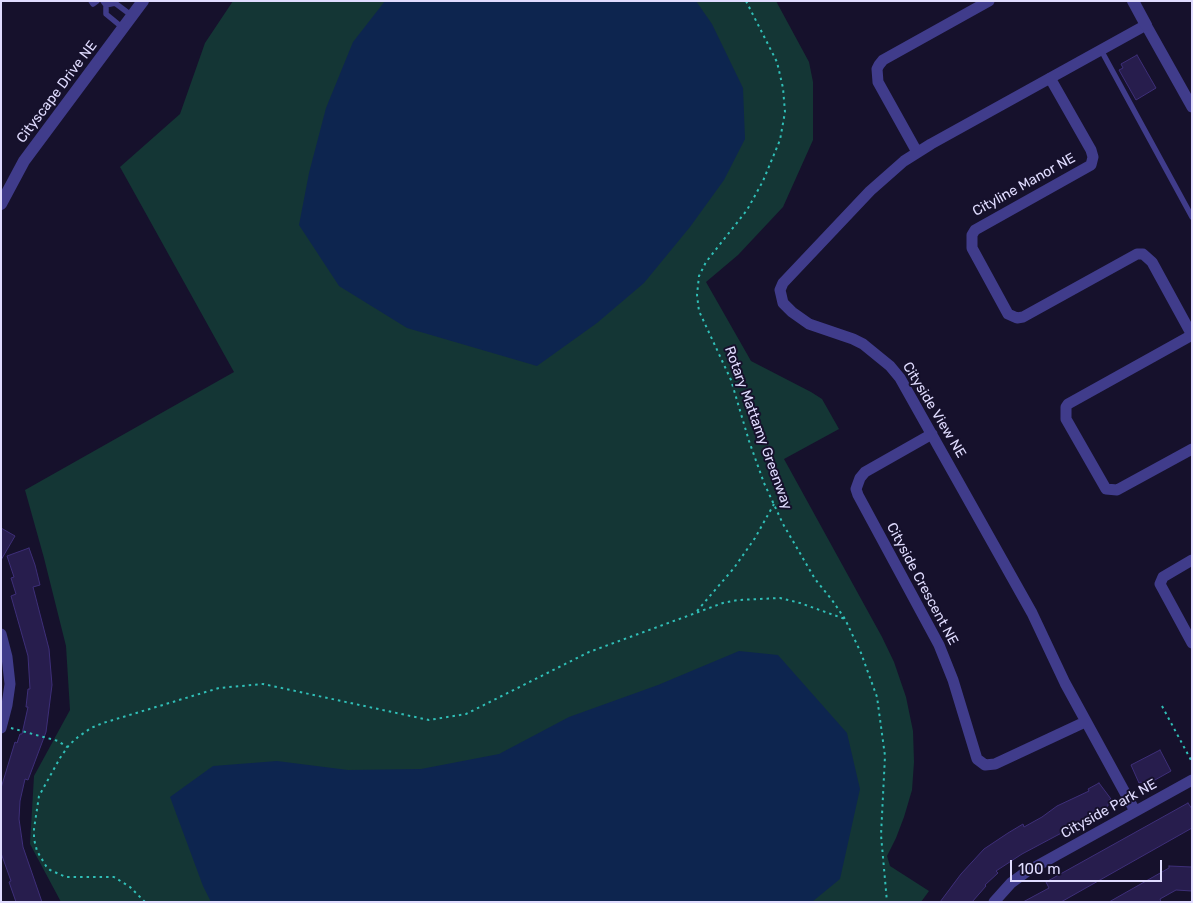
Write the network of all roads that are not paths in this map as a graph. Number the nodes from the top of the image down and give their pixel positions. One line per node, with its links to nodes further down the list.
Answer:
1 (91, 1): 2 (lane)
2 (98, 1)
3 (143, 1): 7 (street, Cityscape Drive NE)
4 (990, 1): 13 (street)
5 (1133, 1): 8 (street)
6 (104, 3): 7 (lane); 9 (lane)
7 (132, 16): 9 (street, Cityscape Drive NE)
8 (1146, 25): 10 (street, Cityside View NE); 12 (street)
9 (123, 28): 14 (street, Cityscape Drive NE)
10 (1100, 50): 11 (street, Cityside View NE); 15 (lane)
11 (1050, 78): 13 (street, Cityside View NE); 16 (street, Cityline Manor NE)
12 (1192, 107)
13 (917, 152): 17 (street, Cityside View NE)
14 (1, 204)
15 (1192, 217)
16 (1192, 335): 18 (street)
17 (932, 434): 23 (street, Cityside View NE); 23 (street, Cityside Crescent NE)
18 (1192, 449)
19 (1192, 560): 21 (street)
20 (1, 634): 22 (street)
21 (1192, 643)
22 (4, 704): 24 (street)
23 (1085, 722): 26 (street, Cityside View NE)
24 (2, 727)
25 (1192, 780): 26 (street, Cityside Park NE)
26 (1134, 811): 27 (street, Cityside Park NE)
27 (994, 902)

